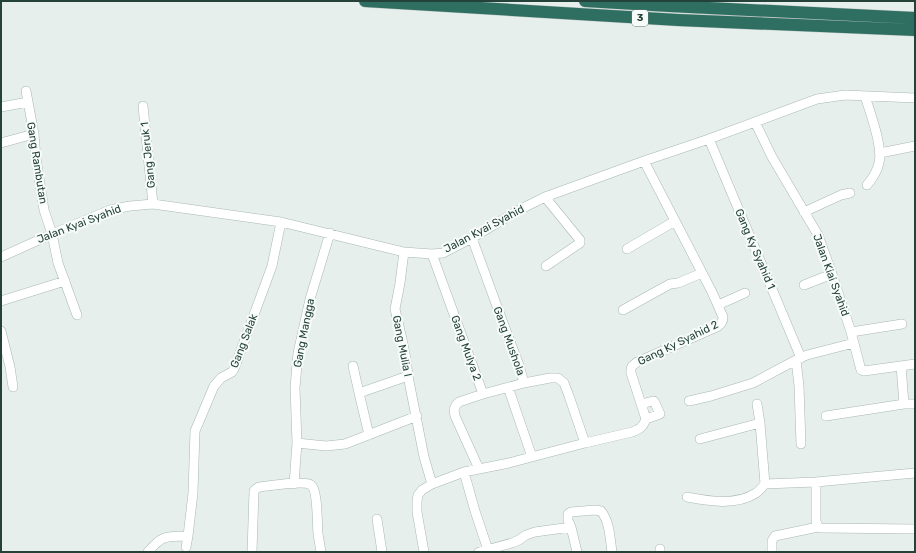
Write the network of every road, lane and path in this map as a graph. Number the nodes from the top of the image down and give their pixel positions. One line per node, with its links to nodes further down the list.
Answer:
1 (365, 1): 4 (highway, 3)
2 (585, 1): 3 (highway, 3)
3 (915, 18)
4 (915, 30)
5 (26, 91): 8 (street, Gang Rambutan)
6 (865, 96): 7 (street, Jalan Kyai Syahid); 11 (street, Jalan Kyai Syahid); 16 (street)
7 (915, 98)
8 (28, 102): 10 (street); 12 (street, Gang Rambutan)
9 (143, 106): 21 (street, Gang Jeruk 1)
10 (1, 108)
11 (755, 122): 13 (street, Jalan Kyai Syahid); 22 (street, Jalan Kiai Syahid)
12 (34, 134): 14 (street); 26 (street, Gang Rambutan)
13 (709, 139): 17 (street, Jalan Kyai Syahid); 46 (street, Gang Ky Syahid 1)
14 (1, 143)
15 (915, 146): 16 (street)
16 (880, 153): 18 (street)
17 (644, 161): 20 (street, Jalan Kyai Syahid); 23 (street, Gang Ky Syahid 2)
18 (867, 185)
19 (850, 193): 22 (street)
20 (545, 198): 27 (street, Jalan Kyai Syahid); 32 (street)
21 (153, 204): 24 (street, Jalan Kyai Syahid); 26 (street, Jalan Kyai Syahid)
22 (804, 212): 34 (street, Jalan Kiai Syahid)
23 (675, 220): 28 (street); 33 (street, Gang Ky Syahid 2)
24 (281, 222): 25 (street, Jalan Kyai Syahid); 83 (street, Gang Salak)
25 (330, 233): 29 (street, Jalan Kyai Syahid); 67 (street, Gang Mangga)
26 (52, 234): 31 (street, Jalan Kyai Syahid); 35 (street, Gang Rambutan)
27 (472, 238): 30 (street, Jalan Kyai Syahid); 51 (street, Gang Mushola)
28 (627, 249)
29 (404, 252): 30 (street, Jalan Kyai Syahid); 50 (street, Gang Mulia I)
30 (432, 254): 55 (street, Gang Mulya 2)
31 (1, 257)
32 (546, 266)
33 (702, 273): 39 (street, Gang Ky Syahid 2); 40 (street)
34 (832, 274): 36 (street); 44 (street, Jalan Kiai Syahid)
35 (65, 281): 38 (street); 41 (street, Gang Rambutan)
36 (804, 285)
37 (745, 293): 39 (street)
38 (1, 301)
39 (718, 305): 57 (street, Gang Ky Syahid 2)
40 (623, 310)
41 (77, 315)
42 (902, 324): 44 (street)
43 (1, 331): 52 (street)
44 (851, 332): 45 (street, Jalan Kiai Syahid)
45 (854, 343): 46 (street); 49 (street, Jalan Kiai Syahid)
46 (798, 359): 56 (street); 69 (street, Gang Ky Syahid 1)
47 (915, 364): 49 (street)
48 (353, 366): 54 (street)
49 (901, 366): 59 (street)
50 (408, 376): 54 (street); 61 (street, Gang Mulia I)
51 (524, 383): 53 (street, Gang Mushola); 68 (street)
52 (13, 387)
53 (508, 387): 55 (street); 70 (street, Gang Mushola)
54 (359, 394): 65 (street)
55 (483, 394): 71 (street, Gang Mulya 2)
56 (689, 402)
57 (641, 404): 63 (street, Gang Ky Syahid 2); 63 (street)
58 (757, 404): 64 (street)
59 (904, 404): 60 (street); 62 (street)
60 (915, 404)
61 (417, 416): 65 (street); 76 (street, Gang Mulia I)
62 (826, 416)
63 (646, 419): 68 (street)
64 (760, 423): 66 (street); 77 (street)
65 (370, 435): 67 (street)
66 (700, 439)
67 (297, 442): 75 (street, Gang Mangga)
68 (584, 443): 70 (street)
69 (801, 444)
70 (532, 457): 71 (street)
71 (479, 469): 72 (street)
72 (464, 472): 76 (street); 85 (street)
73 (915, 473): 74 (street)
74 (816, 482): 77 (street); 81 (street)
75 (294, 484): 87 (street); 88 (street)
76 (432, 484): 90 (street)
77 (765, 484): 78 (street)
78 (687, 497)
79 (377, 519): 89 (street)
80 (571, 527): 85 (street); 91 (street); 92 (street)
81 (818, 527): 82 (street); 93 (street)
82 (915, 529)
83 (188, 536): 84 (street, Gang Salak); 86 (street)
84 (186, 547)
85 (489, 550)
86 (148, 552)
87 (252, 552)
88 (321, 552)
89 (382, 552)
90 (424, 552)
91 (577, 552)
92 (612, 552)
93 (772, 552)

